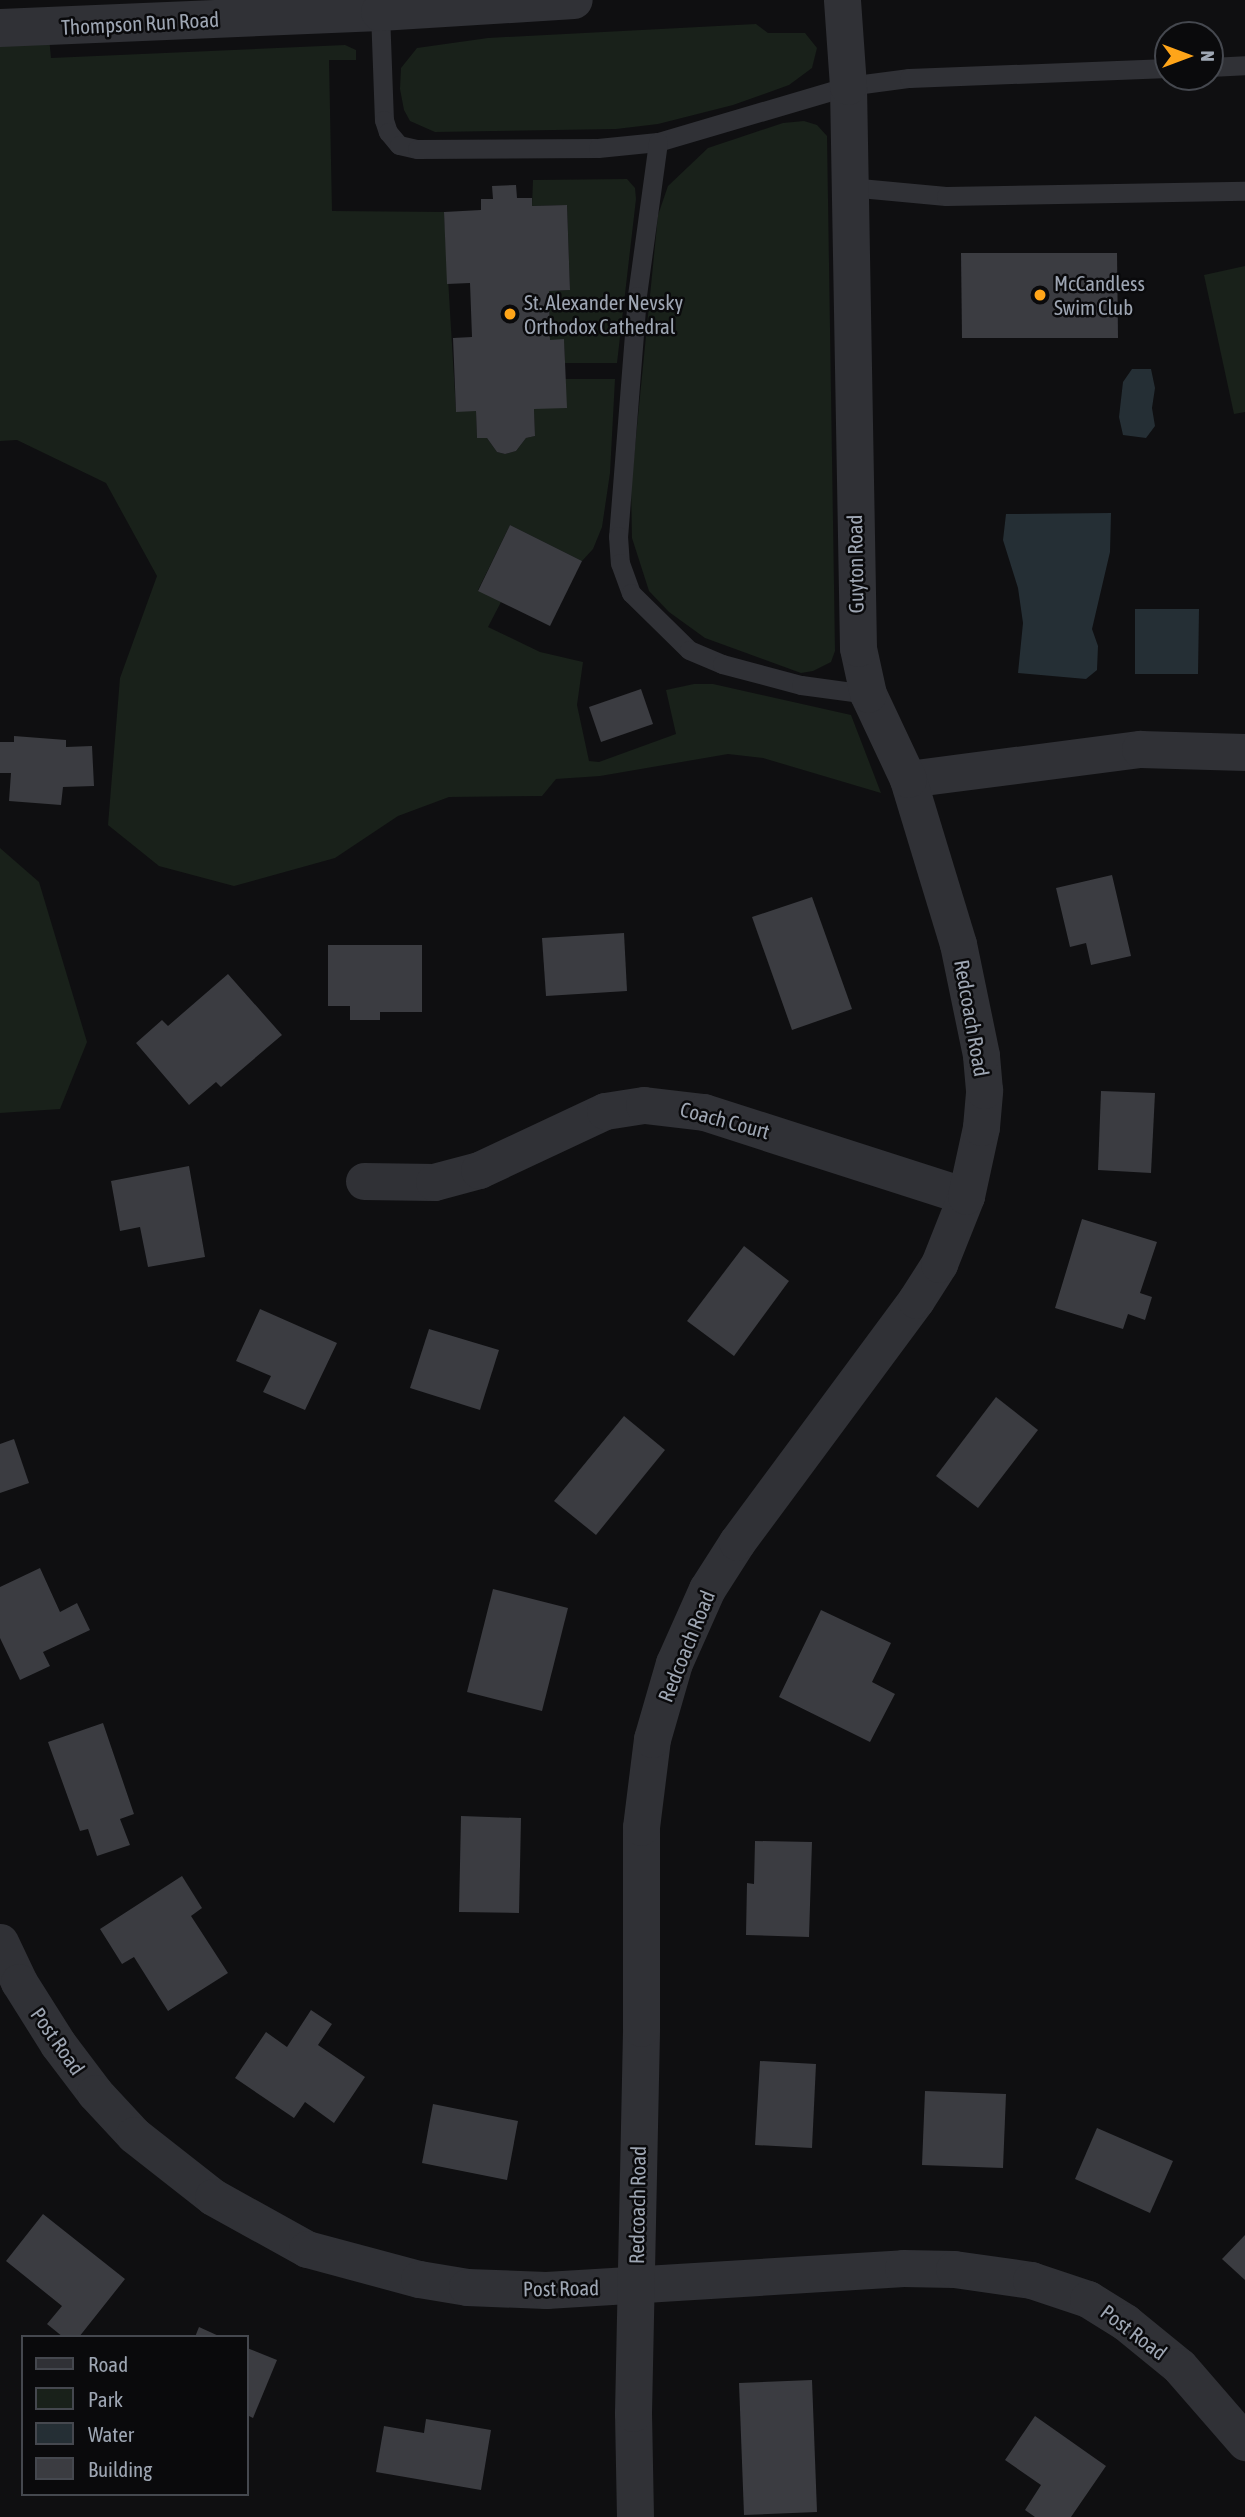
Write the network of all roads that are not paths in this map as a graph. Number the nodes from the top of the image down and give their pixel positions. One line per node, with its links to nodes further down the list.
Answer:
1 (574, 0): 3 (street, Thompson Run Road)
2 (842, 0): 8 (street, Guyton Road)
3 (380, 12): 4 (street, Thompson Run Road); 9 (lane)
4 (0, 28)
5 (1245, 65): 6 (lane)
6 (1224, 66)
7 (1154, 69): 8 (lane)
8 (848, 86): 9 (lane); 10 (street, Guyton Road)
9 (658, 142): 12 (lane)
10 (849, 187): 11 (lane); 12 (street, Guyton Road)
11 (1245, 191)
12 (868, 694): 14 (street, Guyton Road)
13 (1245, 752): 14 (street)
14 (908, 779): 16 (street, Redcoach Road)
15 (364, 1181): 16 (street, Coach Court)
16 (966, 1196): 18 (street, Redcoach Road)
17 (0, 1942): 18 (street, Post Road)
18 (635, 2285): 19 (street, Post Road); 20 (street, Redcoach Road)
19 (1245, 2442)
20 (635, 2517)

